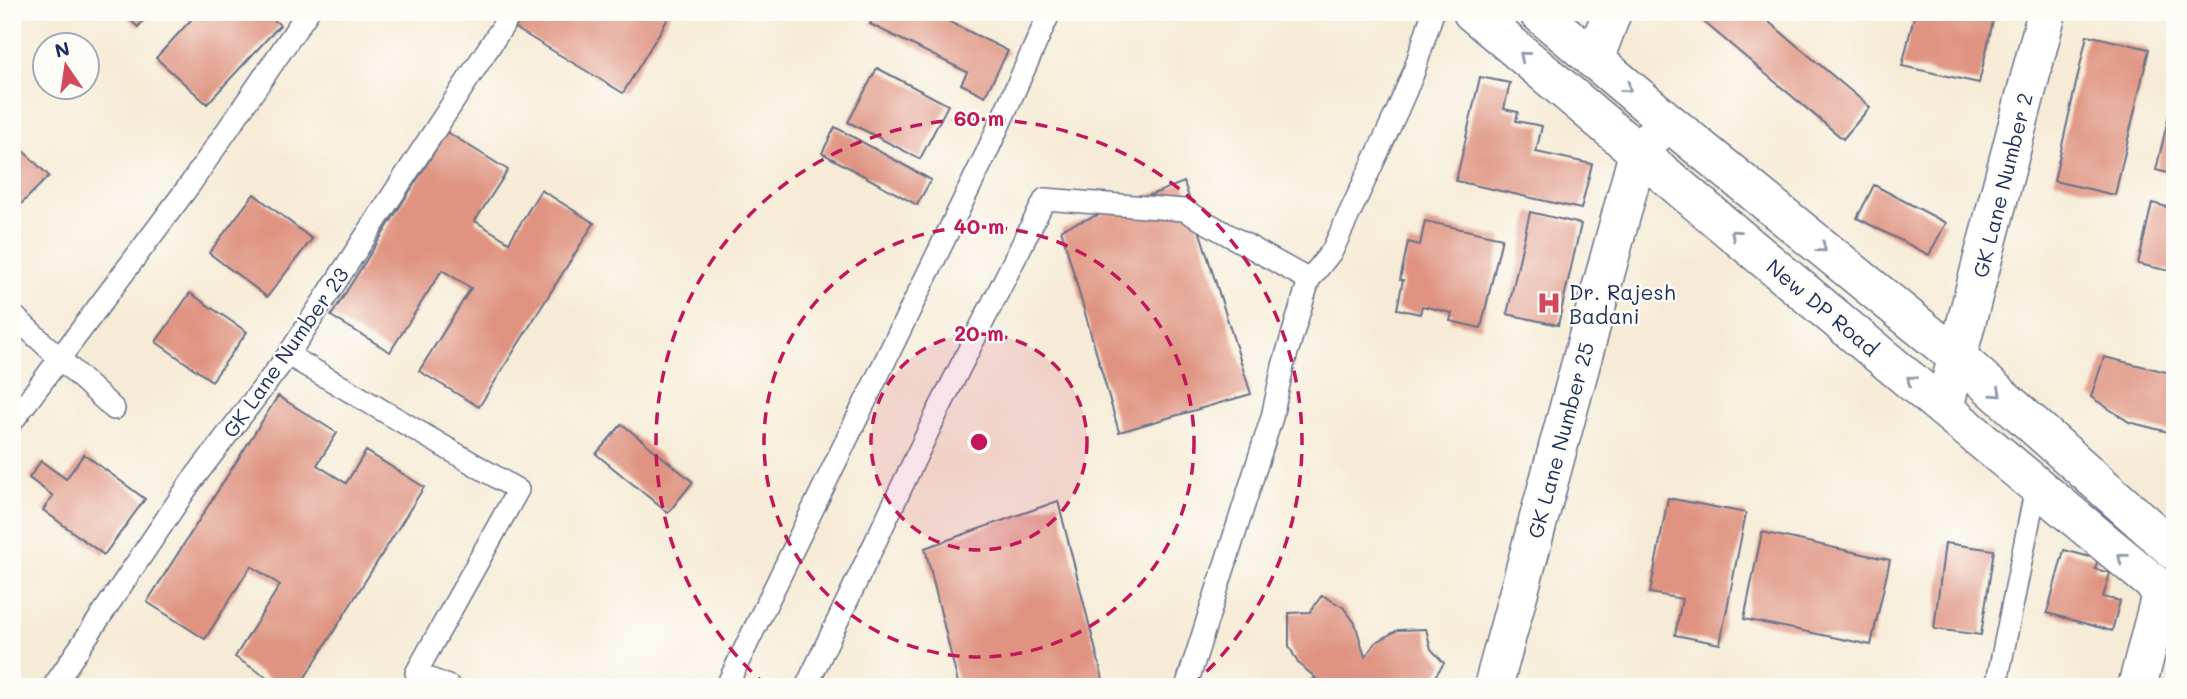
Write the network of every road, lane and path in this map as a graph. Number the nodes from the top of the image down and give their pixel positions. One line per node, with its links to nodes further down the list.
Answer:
1 (308, 12): 17 (lane)
2 (512, 12): 15 (lane, GK Lane Number 23)
3 (1050, 12): 26 (lane)
4 (1433, 12): 13 (lane)
5 (1472, 12): 10 (main road, New DP Road, one-way to 5)
6 (1538, 12): 9 (main road)
7 (1612, 12): 9 (main road)
8 (2047, 12): 16 (main road, GK Lane Number 2)
9 (1594, 60): 10 (main road); 11 (main road, one-way to 11)
10 (1566, 92): 12 (main road, New DP Road)
11 (1667, 121): 12 (main road, GK Lane Number 25); 16 (main road, one-way to 16)
12 (1638, 153): 18 (main road, New DP Road, one-way to 12); 29 (main road, GK Lane Number 25)
13 (1309, 280): 27 (lane); 28 (lane)
14 (12, 314): 17 (lane)
15 (288, 355): 24 (lane, GK Lane Number 23); 25 (lane)
16 (1958, 358): 18 (main road, GK Lane Number 2); 22 (main road, one-way to 22)
17 (59, 360): 19 (lane); 20 (lane)
18 (1944, 408): 21 (main road, New DP Road)
19 (114, 409)
20 (12, 422)
21 (2036, 487): 23 (main road, New DP Road, one-way to 21); 30 (lane)
22 (2175, 551)
23 (2168, 596): 31 (main road)
24 (53, 687)
25 (450, 687)
26 (726, 687)
27 (806, 687)
28 (1186, 687)
29 (1493, 687)
30 (1996, 687)
31 (2137, 687)

